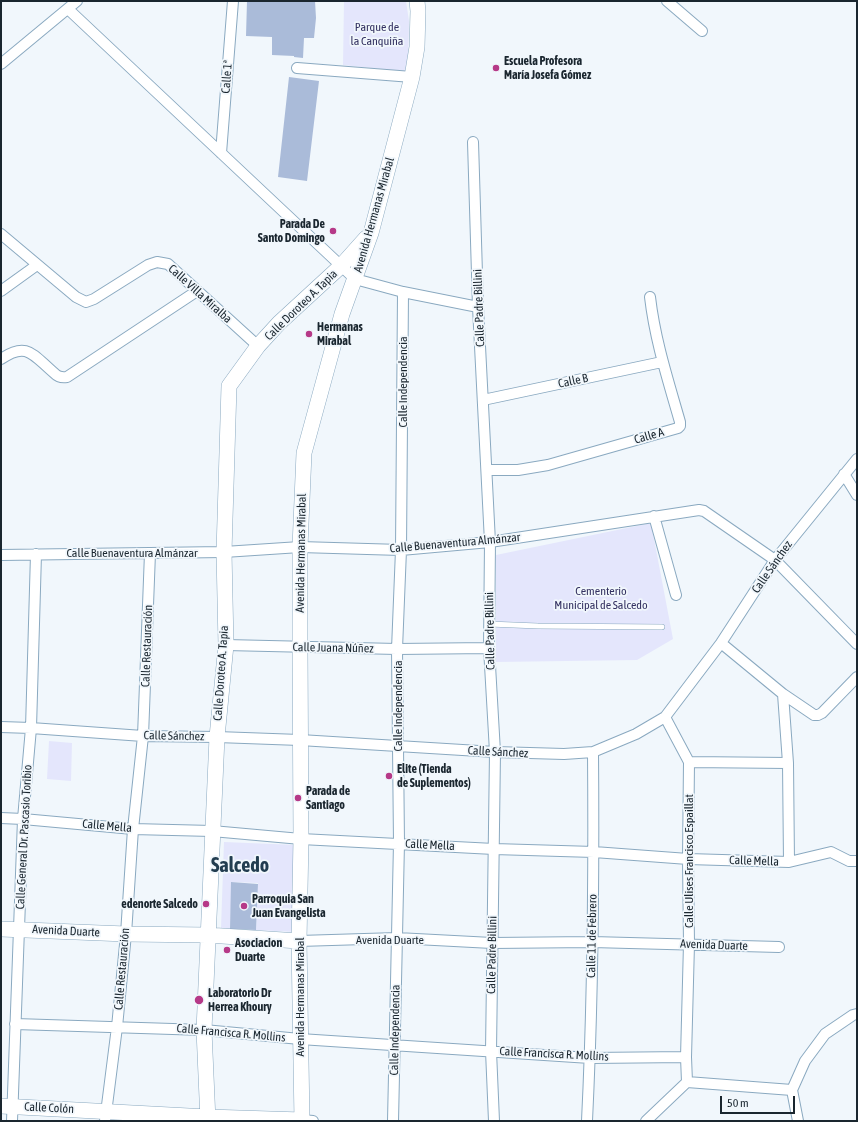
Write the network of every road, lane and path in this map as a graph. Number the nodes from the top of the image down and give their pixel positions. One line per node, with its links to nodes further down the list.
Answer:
1 (77, 1): 5 (street)
2 (232, 1): 11 (street, Calle 1ª)
3 (667, 1): 6 (street)
4 (421, 4): 9 (main road, Avenida Hermanas Mirabal)
5 (68, 9): 7 (street); 11 (street)
6 (702, 31)
7 (1, 64)
8 (297, 68): 9 (street)
9 (412, 77): 12 (main road, Avenida Hermanas Mirabal)
10 (473, 142): 21 (street, Calle Padre Billini)
11 (221, 153): 15 (street)
12 (371, 233): 15 (main road, Calle Doroteo A. Tapia); 16 (main road, Avenida Hermanas Mirabal)
13 (1, 234): 14 (street, Calle Villa Miralba)
14 (38, 265): 17 (street); 18 (street, Calle Villa Miralba)
15 (341, 266): 16 (street); 22 (main road, Calle Doroteo A. Tapia)
16 (355, 279): 19 (street); 32 (main road, Avenida Hermanas Mirabal)
17 (1, 291)
18 (198, 291): 22 (street, Calle Villa Miralba); 23 (street)
19 (404, 292): 21 (street); 33 (street, Calle Independencia)
20 (650, 297): 24 (street, Calle A)
21 (478, 307): 25 (street, Calle Padre Billini)
22 (258, 346): 34 (main road, Calle Doroteo A. Tapia)
23 (1, 359)
24 (662, 362): 25 (street, Calle B); 27 (street, Calle A)
25 (483, 400): 27 (street, Calle Padre Billini)
26 (857, 459): 28 (street, Calle Sánchez)
27 (487, 470): 31 (street, Calle Padre Billini)
28 (844, 474): 29 (street); 38 (street, Calle Sánchez)
29 (857, 495)
30 (654, 516): 31 (street, Calle Buenaventura Almánzar); 38 (street, Calle Buenaventura Almánzar); 39 (street)
31 (490, 542): 33 (street, Calle Buenaventura Almánzar); 40 (street, Calle Padre Billini)
32 (300, 547): 33 (street, Calle Buenaventura Almánzar); 34 (street, Calle Buenaventura Almánzar); 45 (main road, Avenida Hermanas Mirabal)
33 (401, 550): 47 (street, Calle Independencia)
34 (224, 552): 35 (street, Calle Buenaventura Almánzar); 44 (main road, Calle Doroteo A. Tapia)
35 (150, 553): 36 (street, Calle Buenaventura Almánzar); 53 (street, Calle Restauración)
36 (36, 554): 37 (street, Calle Buenaventura Almánzar); 52 (street, Calle General Dr. Pascasio Toribio)
37 (1, 555)
38 (774, 560): 42 (street, Calle Sánchez); 43 (street, Calle Buenaventura Almánzar)
39 (676, 594)
40 (489, 624): 41 (lane); 46 (street, Calle Padre Billini)
41 (662, 627)
42 (721, 643): 49 (street); 50 (street, Calle Sánchez)
43 (857, 644)
44 (226, 645): 45 (street, Calle Juana Núñez); 54 (main road, Calle Doroteo A. Tapia)
45 (300, 647): 47 (street, Calle Juana Núñez); 55 (main road, Avenida Hermanas Mirabal)
46 (488, 648): 47 (street, Calle Juana Núñez); 57 (street, Calle Padre Billini)
47 (397, 649): 56 (street, Calle Independencia)
48 (857, 677): 49 (street)
49 (783, 694): 60 (street)
50 (665, 717): 58 (street, Calle Sánchez); 59 (street, Calle Ulises Francisco Espaillat)
51 (1, 727): 52 (street, Calle Sánchez)
52 (30, 728): 53 (street, Calle Sánchez); 62 (street, Calle General Dr. Pascasio Toribio)
53 (143, 736): 54 (street, Calle Sánchez); 63 (street, Calle Restauración)
54 (217, 736): 55 (street, Calle Sánchez); 64 (main road, Calle Doroteo A. Tapia)
55 (300, 740): 56 (street, Calle Sánchez); 65 (main road, Avenida Hermanas Mirabal)
56 (398, 747): 57 (street, Calle Sánchez); 66 (street, Calle Independencia)
57 (495, 752): 58 (street, Calle Sánchez); 67 (street, Calle Padre Billini)
58 (593, 752): 68 (street, Calle 11 de Febrero)
59 (689, 762): 60 (street); 69 (street, Calle Ulises Francisco Espaillat)
60 (788, 763): 71 (street)
61 (1, 818): 62 (street, Calle Mella)
62 (23, 819): 63 (street, Calle Mella); 73 (street, Calle General Dr. Pascasio Toribio)
63 (133, 829): 64 (street, Calle Mella); 74 (street, Calle Restauración)
64 (212, 831): 65 (street, Calle Mella); 75 (main road, Calle Doroteo A. Tapia)
65 (301, 839): 66 (street, Calle Mella); 77 (main road, Avenida Hermanas Mirabal)
66 (399, 843): 67 (street, Calle Mella); 76 (street, Calle Independencia)
67 (494, 849): 68 (street, Calle Mella); 79 (street, Calle Padre Billini)
68 (594, 852): 69 (street, Calle Mella); 78 (street, Calle 11 de Febrero)
69 (688, 859): 71 (street, Calle Mella); 80 (street, Calle Ulises Francisco Espaillat)
70 (857, 861): 71 (street, Calle Mella)
71 (789, 862)
72 (1, 929): 73 (main road, Avenida Duarte)
73 (20, 929): 74 (main road, Avenida Duarte); 83 (street, Calle General Dr. Pascasio Toribio)
74 (126, 934): 75 (main road, Avenida Duarte); 84 (street, Calle Restauración)
75 (207, 935): 77 (main road, Avenida Duarte); 85 (main road, Calle Doroteo A. Tapia)
76 (398, 938): 77 (street, Avenida Duarte); 79 (street, Avenida Duarte); 87 (street, Calle Independencia)
77 (299, 941): 86 (main road, Avenida Hermanas Mirabal)
78 (592, 942): 79 (street, Avenida Duarte); 80 (street, Avenida Duarte); 90 (street, Calle 11 de Febrero)
79 (492, 943): 88 (street, Calle Padre Billini)
80 (689, 944): 81 (street, Avenida Duarte); 89 (street, Calle Ulises Francisco Espaillat)
81 (779, 947)
82 (857, 1014): 92 (street)
83 (16, 1024): 84 (street, Calle Francisca R. Mollins); 93 (street, Calle General Dr. Pascasio Toribio)
84 (117, 1027): 85 (street, Calle Francisca R. Mollins); 94 (street, Calle Restauración)
85 (204, 1030): 86 (street, Calle Francisca R. Mollins); 95 (main road, Calle Doroteo A. Tapia)
86 (300, 1039): 87 (street, Calle Francisca R. Mollins); 96 (main road, Avenida Hermanas Mirabal)
87 (395, 1046): 88 (street, Calle Francisca R. Mollins); 97 (street, Calle Independencia)
88 (491, 1051): 90 (street, Calle Francisca R. Mollins); 98 (street, Calle Padre Billini)
89 (686, 1057): 90 (street, Calle Francisca R. Mollins); 91 (street, Calle Ulises Francisco Espaillat)
90 (590, 1058): 99 (street, Calle 11 de Febrero)
91 (687, 1082): 92 (street); 100 (street)
92 (792, 1090): 101 (street)
93 (9, 1111): 94 (main road, Calle Colón)
94 (105, 1116): 95 (main road, Calle Colón)
95 (208, 1119): 96 (main road, Calle Colón)
96 (305, 1121)
97 (393, 1121)
98 (494, 1121)
99 (587, 1121)
100 (646, 1121)
101 (798, 1121)

